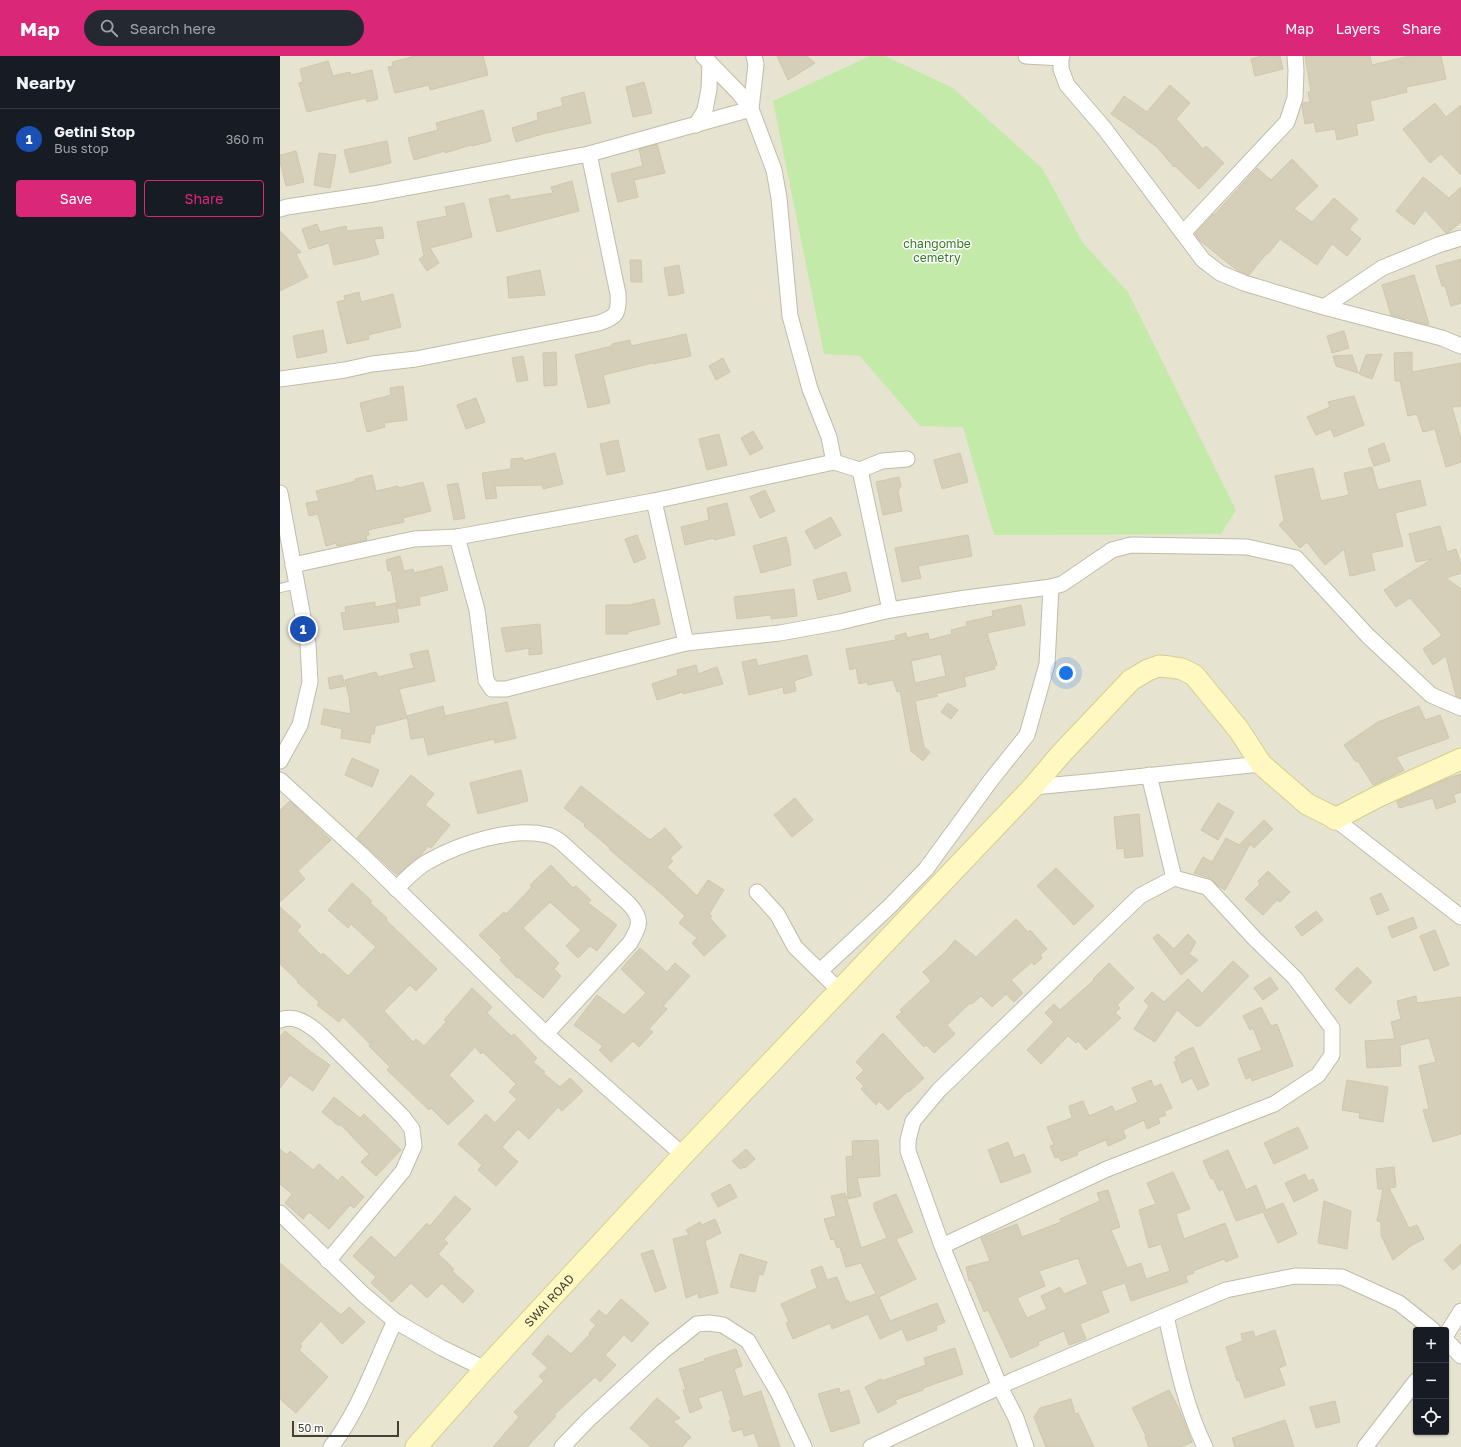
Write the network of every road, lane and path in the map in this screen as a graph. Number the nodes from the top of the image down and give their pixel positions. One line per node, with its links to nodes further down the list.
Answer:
1 (754, 56): 6 (street)
2 (1026, 56): 4 (street)
3 (1295, 56): 10 (street)
4 (1062, 57): 10 (street)
5 (706, 59): 6 (street); 7 (street)
6 (751, 109): 7 (street); 18 (street)
7 (696, 124): 8 (street)
8 (589, 154): 9 (street); 16 (street)
9 (280, 209)
10 (1183, 233): 12 (street)
11 (1461, 238): 12 (street)
12 (1324, 307): 14 (street)
13 (1461, 332): 14 (street)
14 (1442, 338): 15 (street)
15 (1461, 346)
16 (280, 379)
17 (907, 459): 19 (street)
18 (834, 462): 19 (street); 21 (street)
19 (860, 470): 27 (street)
20 (280, 493): 23 (street)
21 (654, 501): 22 (street); 28 (street)
22 (457, 537): 23 (street); 28 (street)
23 (293, 565): 24 (street)
24 (297, 584): 26 (lane); 31 (street)
25 (1051, 587): 27 (street); 29 (street); 41 (street)
26 (280, 588)
27 (890, 610): 28 (street)
28 (686, 643)
29 (1461, 708)
30 (1461, 759): 36 (street)
31 (280, 760)
32 (1261, 764): 33 (street); 35 (street, SWAI ROAD); 36 (street, SWAI ROAD)
33 (1149, 775): 35 (street); 37 (street)
34 (280, 780): 38 (street)
35 (1033, 787): 42 (street, SWAI ROAD)
36 (1335, 819): 40 (street)
37 (1174, 878): 47 (street); 47 (street)
38 (396, 889): 44 (street); 44 (street)
39 (757, 892): 41 (street)
40 (1461, 917)
41 (820, 971): 42 (street)
42 (839, 990): 45 (street, SWAI ROAD)
43 (280, 1020): 48 (street)
44 (546, 1034): 45 (street)
45 (683, 1154): 56 (street, SWAI ROAD)
46 (280, 1213): 48 (street)
47 (942, 1246): 58 (street)
48 (328, 1261): 51 (street)
49 (1461, 1311): 53 (street)
50 (1166, 1316): 52 (street); 58 (street); 65 (street)
51 (395, 1321): 56 (street); 59 (street)
52 (1429, 1327)
53 (1449, 1330)
54 (1449, 1343): 55 (street)
55 (1461, 1356)
56 (484, 1369): 60 (street, SWAI ROAD)
57 (1413, 1385): 66 (street)
58 (1000, 1387): 63 (street); 64 (street)
59 (331, 1447)
60 (416, 1447)
61 (562, 1447): 62 (street)
62 (804, 1447)
63 (871, 1447)
64 (1026, 1447)
65 (1205, 1447)
66 (1365, 1447)

